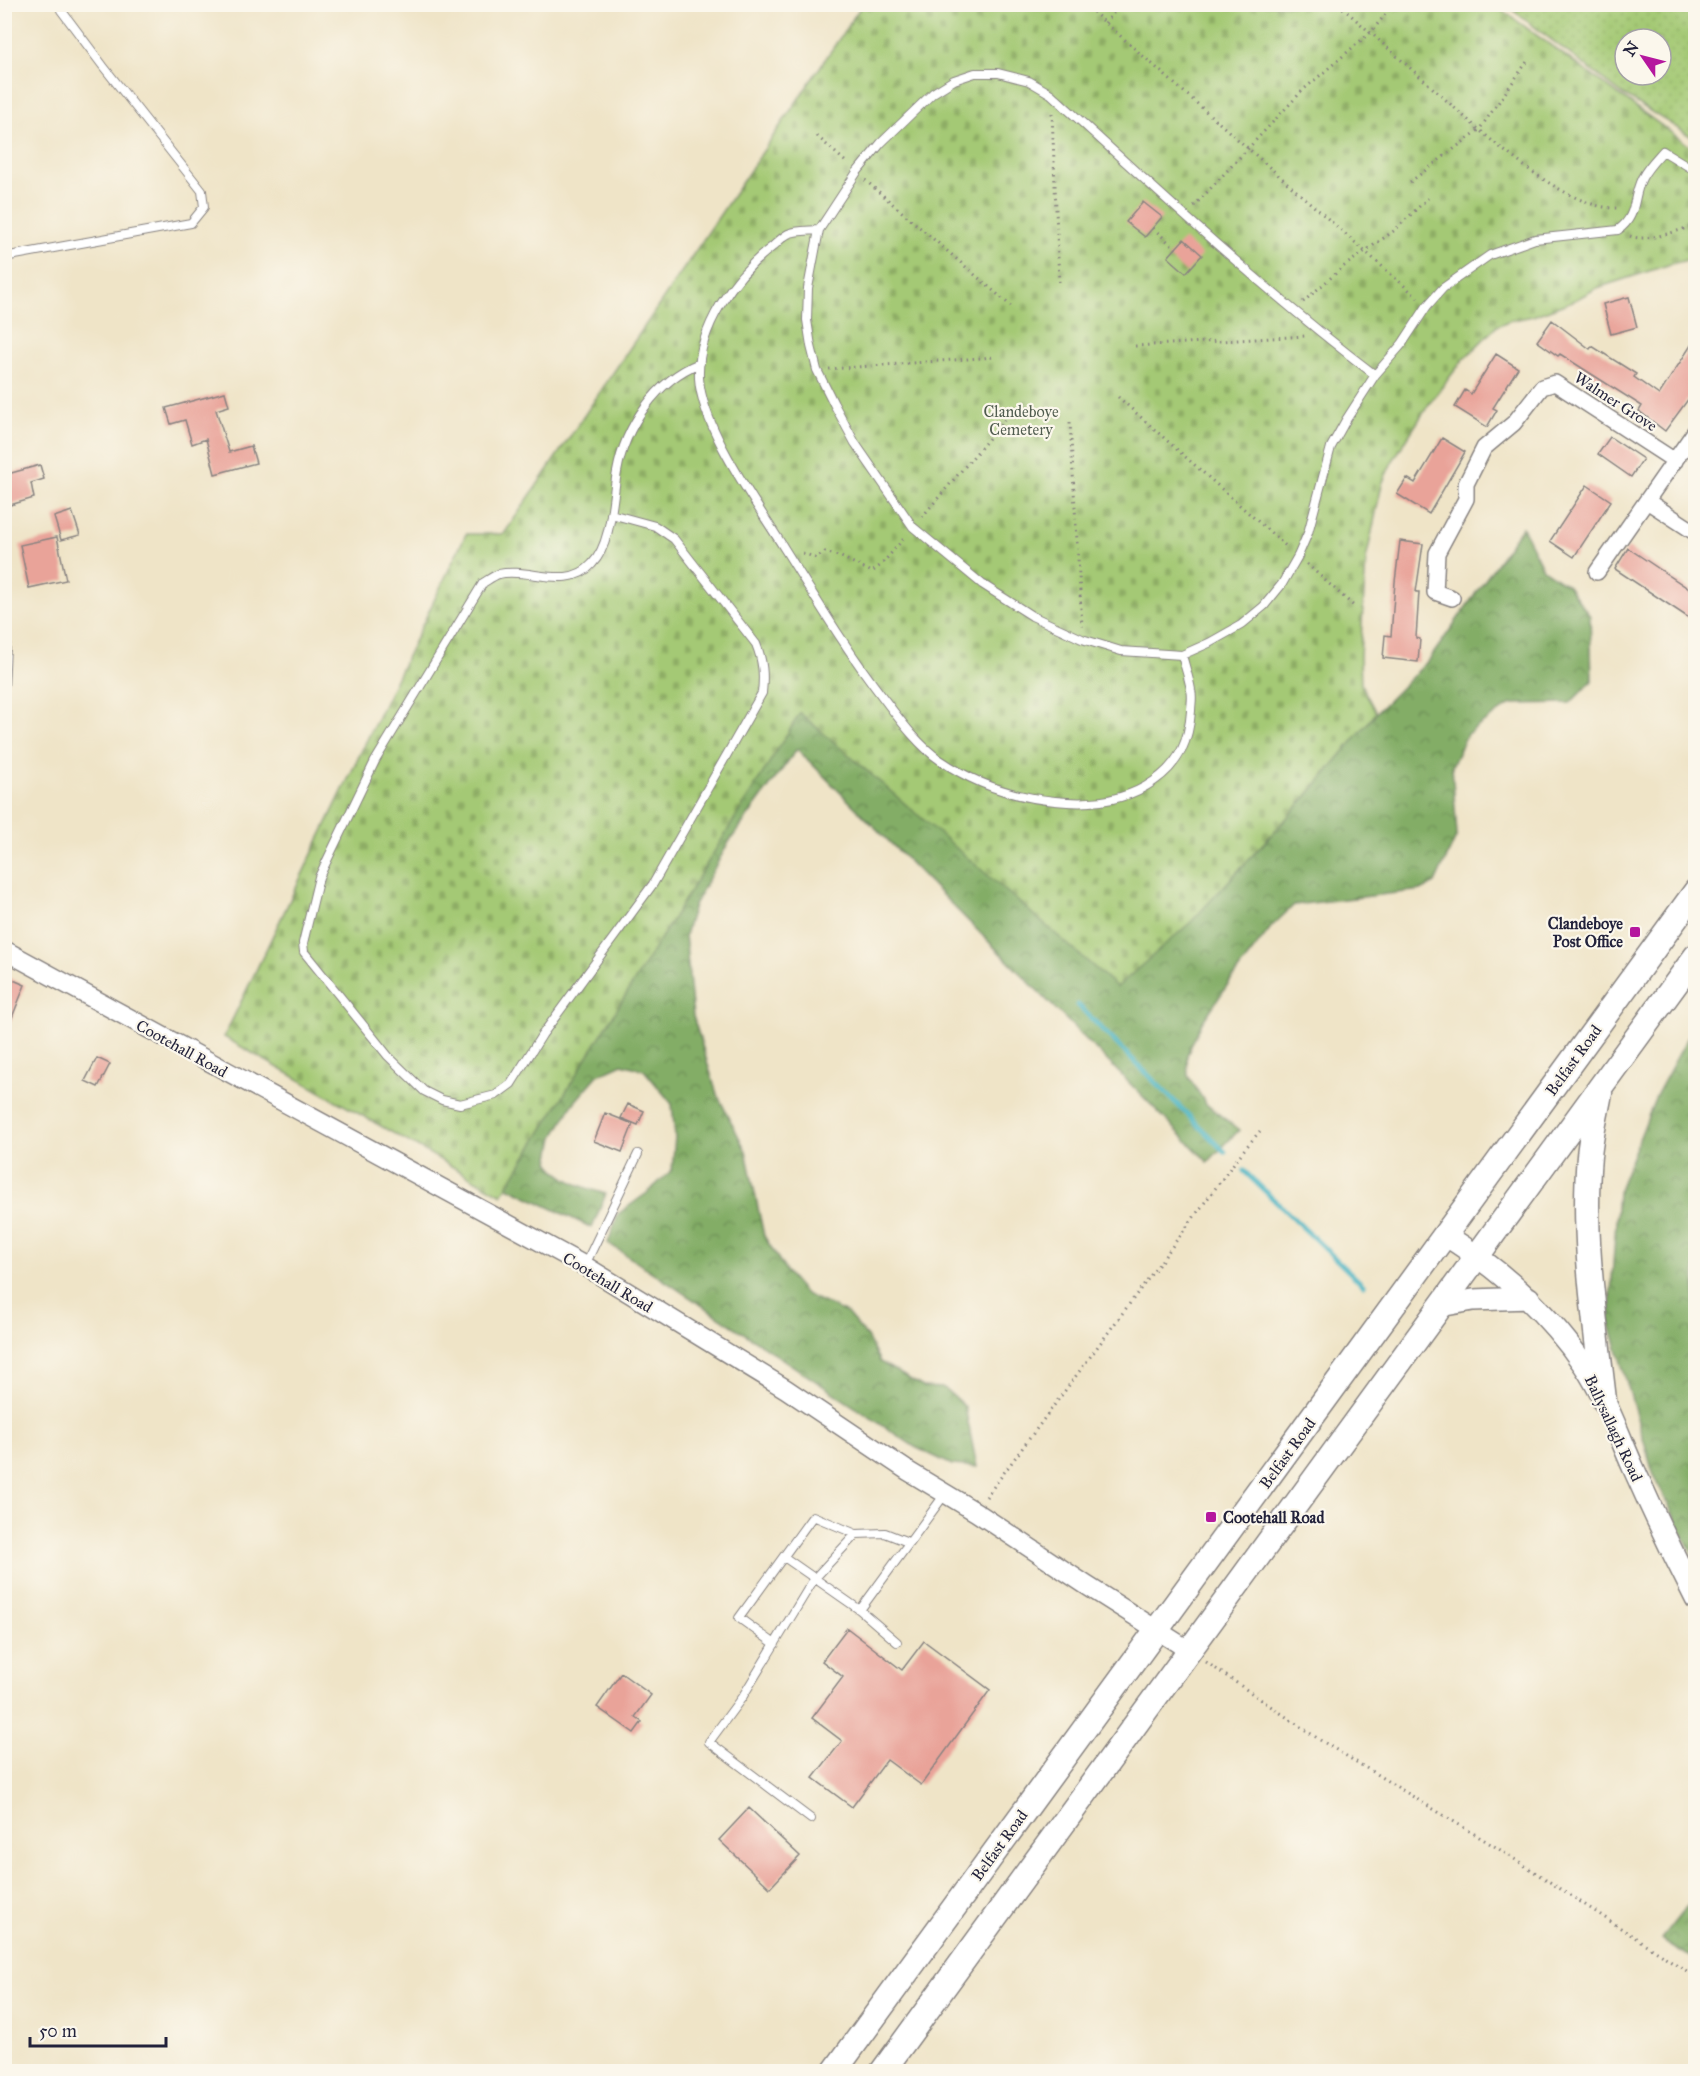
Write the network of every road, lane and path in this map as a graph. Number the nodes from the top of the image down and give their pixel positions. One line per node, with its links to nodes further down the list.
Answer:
1 (62, 4): 25 (lane)
2 (1084, 4): 6 (path)
3 (1121, 4): 6 (path)
4 (1338, 4): 7 (path)
5 (1394, 4): 7 (path)
6 (1105, 23): 12 (path)
7 (1371, 32): 10 (path); 12 (path)
8 (1529, 60): 10 (path)
9 (1051, 94): 14 (lane); 18 (lane); 26 (path)
10 (1479, 130): 15 (path); 17 (path)
11 (818, 136): 14 (path)
12 (1248, 149): 18 (path); 24 (path)
13 (1695, 171): 17 (lane)
14 (857, 172): 21 (lane); 27 (path)
15 (1410, 182)
16 (1428, 198): 24 (path)
17 (1634, 207): 22 (lane)
18 (1184, 216): 29 (lane)
19 (1695, 225): 22 (path)
20 (1153, 228): 23 (path)
21 (819, 230): 33 (lane); 34 (lane)
22 (1618, 230): 28 (lane)
23 (1176, 249)
24 (1366, 252): 28 (path); 29 (path)
25 (4, 257)
26 (1059, 282)
27 (1011, 306)
28 (1427, 306): 35 (lane)
29 (1293, 310): 30 (lane)
30 (1323, 335): 31 (path); 35 (lane)
31 (1134, 346)
32 (995, 357): 34 (path)
33 (700, 363): 41 (lane); 49 (lane)
34 (817, 370): 48 (lane)
35 (1375, 375): 43 (lane)
36 (1118, 398): 43 (path)
37 (1070, 422): 48 (path)
38 (1695, 430): 39 (street)
39 (1675, 461): 40 (street); 46 (street, Walmer Grove)
40 (1647, 501): 42 (street); 44 (street)
41 (611, 514): 41 (lane)
42 (1695, 534)
43 (1298, 556): 47 (path); 49 (lane)
44 (1597, 572)
45 (4, 594): 50 (lane)
46 (1452, 598)
47 (1355, 607)
48 (1082, 639): 49 (lane)
49 (1182, 655)
50 (4, 689)
51 (1695, 891): 57 (highway, Belfast Road)
52 (4, 950): 59 (street, Cootehall Road)
53 (1695, 956): 54 (highway)
54 (1602, 1084): 58 (highway); 62 (highway)
55 (1260, 1131): 64 (path)
56 (638, 1154): 59 (lane)
57 (1445, 1235): 58 (main road, Ballysallagh Road); 71 (highway, Belfast Road)
58 (1477, 1255): 60 (main road, Ballysallagh Road); 61 (highway)
59 (585, 1266): 63 (street, Cootehall Road)
60 (1529, 1299): 61 (main road); 62 (main road, Ballysallagh Road)
61 (1440, 1306): 74 (highway)
62 (1604, 1400): 69 (main road, Ballysallagh Road)
63 (946, 1492): 64 (street, Cootehall Road); 66 (lane)
64 (976, 1512): 71 (street, Cootehall Road)
65 (856, 1534): 66 (lane); 67 (lane); 68 (lane)
66 (908, 1542): 70 (lane)
67 (784, 1557): 68 (lane); 73 (lane)
68 (814, 1579): 70 (lane); 73 (lane)
69 (1695, 1599)
70 (860, 1610): 72 (lane)
71 (1157, 1631): 74 (street, Cootehall Road); 77 (highway, Belfast Road)
72 (897, 1642)
73 (775, 1644): 75 (lane)
74 (1190, 1651): 76 (path); 78 (highway)
75 (811, 1819)
76 (1695, 1977)
77 (834, 2072)
78 (882, 2072)

